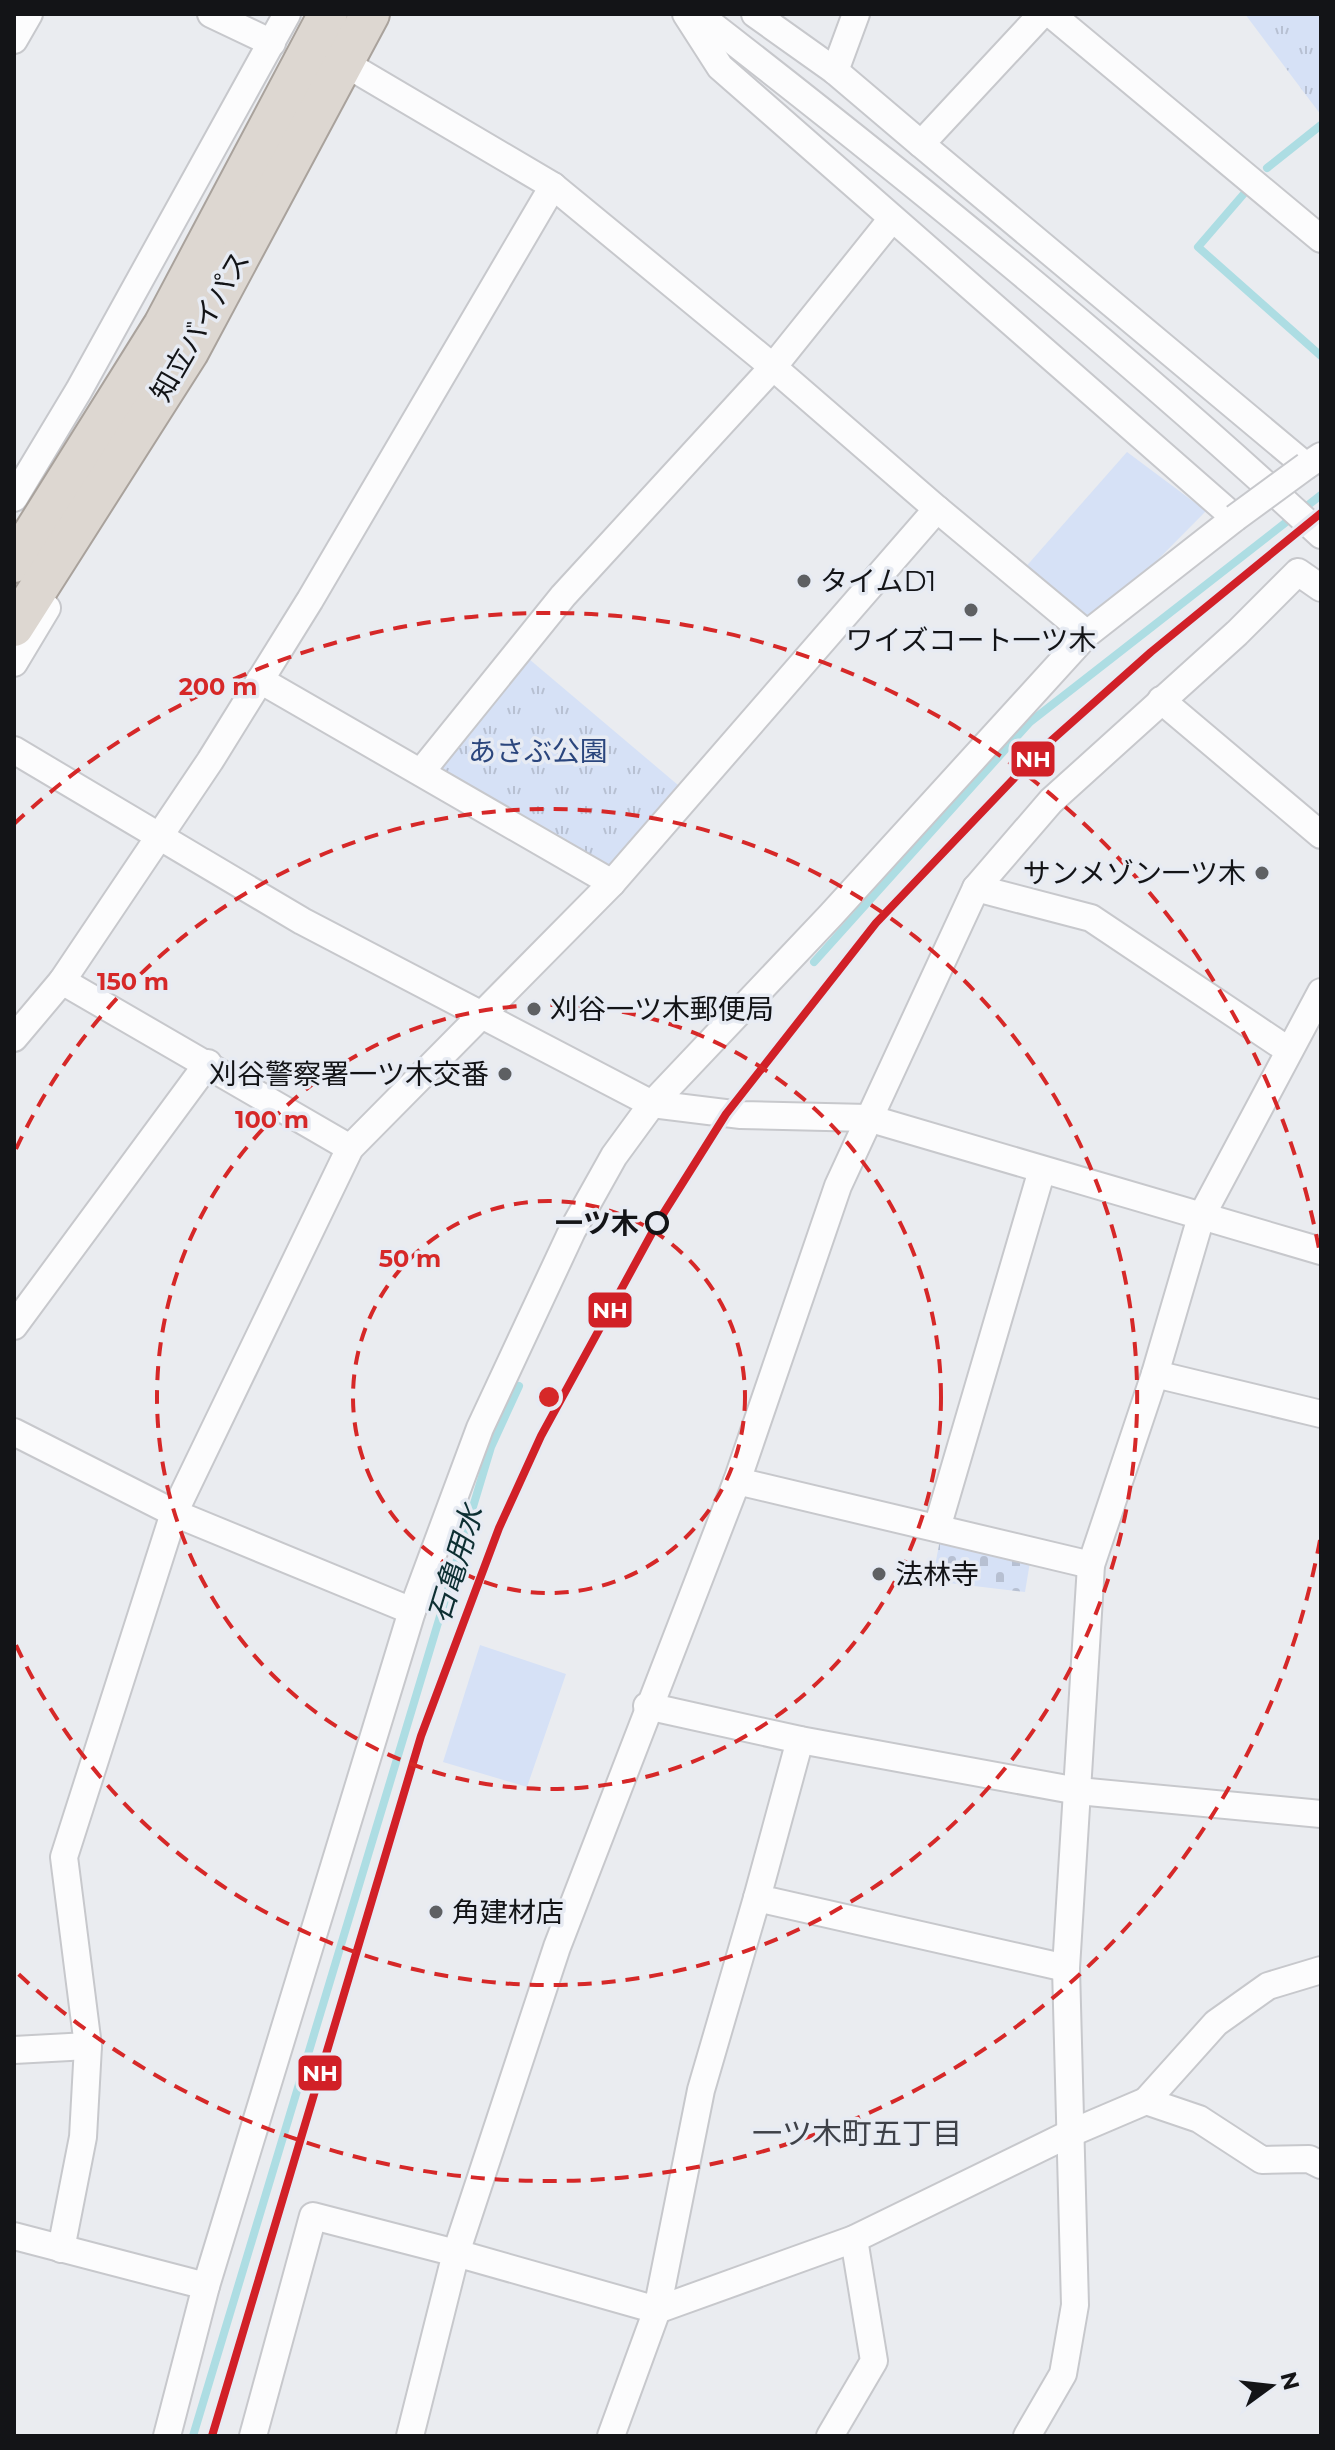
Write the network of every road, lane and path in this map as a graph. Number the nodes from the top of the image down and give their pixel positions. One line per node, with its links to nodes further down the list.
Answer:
1 (29, 14): 13 (street)
2 (211, 14): 14 (street)
3 (287, 14): 14 (street)
4 (328, 14): 27 (highway, 知立バイパス)
5 (370, 14): 29 (highway, 知立バイパス)
6 (385, 14): 15 (street)
7 (686, 14): 19 (street)
8 (698, 14): 26 (street)
9 (755, 14): 16 (street)
10 (856, 14): 16 (street)
11 (1042, 14): 17 (street)
12 (1051, 14): 20 (street)
13 (14, 40)
14 (272, 43): 23 (street)
15 (358, 71): 18 (street); 31 (street)
16 (835, 71): 17 (street)
17 (921, 144): 22 (street)
18 (553, 186): 21 (street); 32 (street)
19 (891, 220): 21 (street); 25 (street)
20 (1320, 235)
21 (773, 367): 24 (street); 35 (street)
22 (1314, 461): 25 (street, bridge)
23 (14, 498)
24 (937, 509): 30 (street); 38 (street)
25 (1235, 518): 30 (street)
26 (1321, 535)
27 (14, 563)
28 (1321, 588): 33 (street)
29 (14, 627)
30 (1087, 634): 46 (street)
31 (14, 663)
32 (260, 680): 35 (street); 37 (street)
33 (1161, 700): 36 (street); 39 (street)
34 (14, 750): 37 (street)
35 (421, 772): 38 (street)
36 (1321, 835)
37 (158, 837): 40 (street); 42 (street)
38 (612, 883): 42 (street)
39 (976, 888): 44 (street); 47 (street)
40 (62, 981): 43 (street); 45 (street)
41 (1321, 992): 44 (street)
42 (478, 1015): 46 (street); 48 (street)
43 (14, 1038)
44 (1288, 1050): 50 (street)
45 (208, 1063): 48 (street); 52 (street)
46 (652, 1104): 47 (street); 60 (street)
47 (868, 1118): 49 (street); 56 (street)
48 (350, 1148): 57 (street)
49 (1042, 1170): 50 (street); 58 (street)
50 (1201, 1217): 51 (street); 53 (street)
51 (1321, 1251)
52 (14, 1326)
53 (1155, 1374): 54 (street); 59 (street)
54 (1321, 1414)
55 (14, 1432): 57 (street)
56 (737, 1481): 58 (street); 61 (street)
57 (174, 1513): 60 (street); 68 (street)
58 (937, 1528): 59 (street)
59 (1091, 1565): 63 (street)
60 (412, 1611): 77 (street)
61 (647, 1706): 62 (street); 76 (street)
62 (800, 1740): 63 (street); 65 (street)
63 (1078, 1791): 64 (street); 66 (street)
64 (1321, 1814)
65 (757, 1898): 66 (street); 78 (street)
66 (1066, 1968): 71 (street)
67 (1321, 1970): 70 (street)
68 (88, 2046): 69 (street); 75 (street)
69 (14, 2050)
70 (1146, 2101): 71 (street); 72 (street)
71 (1071, 2133): 74 (street); 84 (street)
72 (1321, 2165)
73 (14, 2236): 75 (street)
74 (854, 2239): 78 (street); 83 (street)
75 (61, 2249): 77 (street)
76 (456, 2253): 78 (street); 80 (street); 81 (street)
77 (206, 2286): 79 (street)
78 (657, 2310): 82 (street)
79 (167, 2436)
80 (253, 2436)
81 (410, 2436)
82 (611, 2436)
83 (830, 2436)
84 (1027, 2436)

